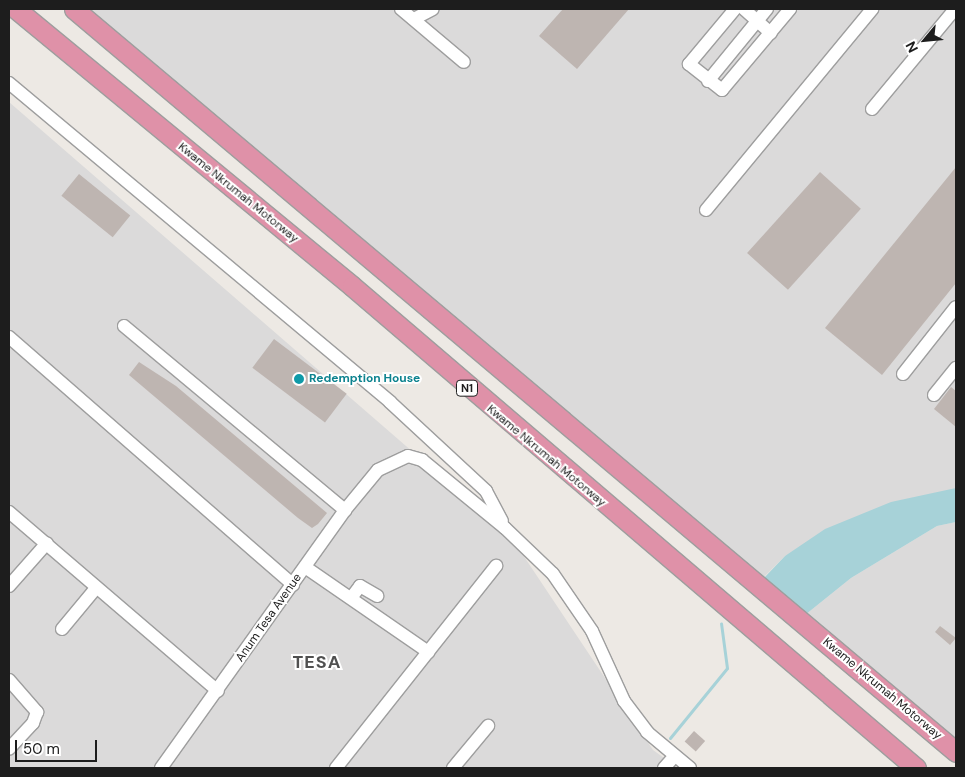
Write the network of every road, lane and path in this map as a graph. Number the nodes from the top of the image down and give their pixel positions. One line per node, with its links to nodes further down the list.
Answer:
1 (16, 9): 49 (highway, Kwame Nkrumah Motorway / N1)
2 (74, 9): 42 (highway, Kwame Nkrumah Motorway)
3 (401, 9): 11 (street)
4 (433, 9): 11 (street)
5 (735, 9): 15 (street)
6 (744, 9): 12 (street)
7 (767, 9): 12 (street)
8 (790, 9): 13 (street)
9 (872, 9): 18 (street)
10 (955, 9): 17 (street)
11 (414, 19): 14 (street)
12 (757, 21): 13 (street); 15 (street)
13 (771, 33): 15 (street)
14 (464, 62)
15 (708, 81)
16 (9, 83): 27 (street)
17 (872, 109)
18 (706, 210)
19 (956, 307): 23 (street)
20 (124, 326): 25 (street)
21 (9, 338): 31 (street)
22 (956, 368): 24 (street)
23 (903, 374)
24 (934, 395)
25 (345, 510): 27 (street, Anum Tesa Avenue); 30 (street, Anum Tesa Avenue)
26 (9, 512): 28 (street)
27 (506, 528): 43 (street)
28 (46, 543): 32 (street); 33 (street)
29 (496, 566): 37 (street)
30 (304, 567): 31 (street, Anum Tesa Avenue); 35 (street)
31 (292, 585): 39 (street, Anum Tesa Avenue)
32 (9, 586)
33 (96, 588): 36 (street); 39 (street)
34 (377, 596): 35 (street)
35 (351, 598): 37 (street)
36 (62, 629)
37 (428, 652): 45 (street)
38 (9, 680): 41 (street)
39 (218, 691): 44 (street, Anum Tesa Avenue)
40 (488, 726): 46 (street)
41 (9, 748)
42 (956, 752)
43 (674, 757): 47 (street); 48 (street)
44 (161, 768)
45 (336, 768)
46 (453, 768)
47 (664, 768)
48 (690, 768)
49 (916, 768)

